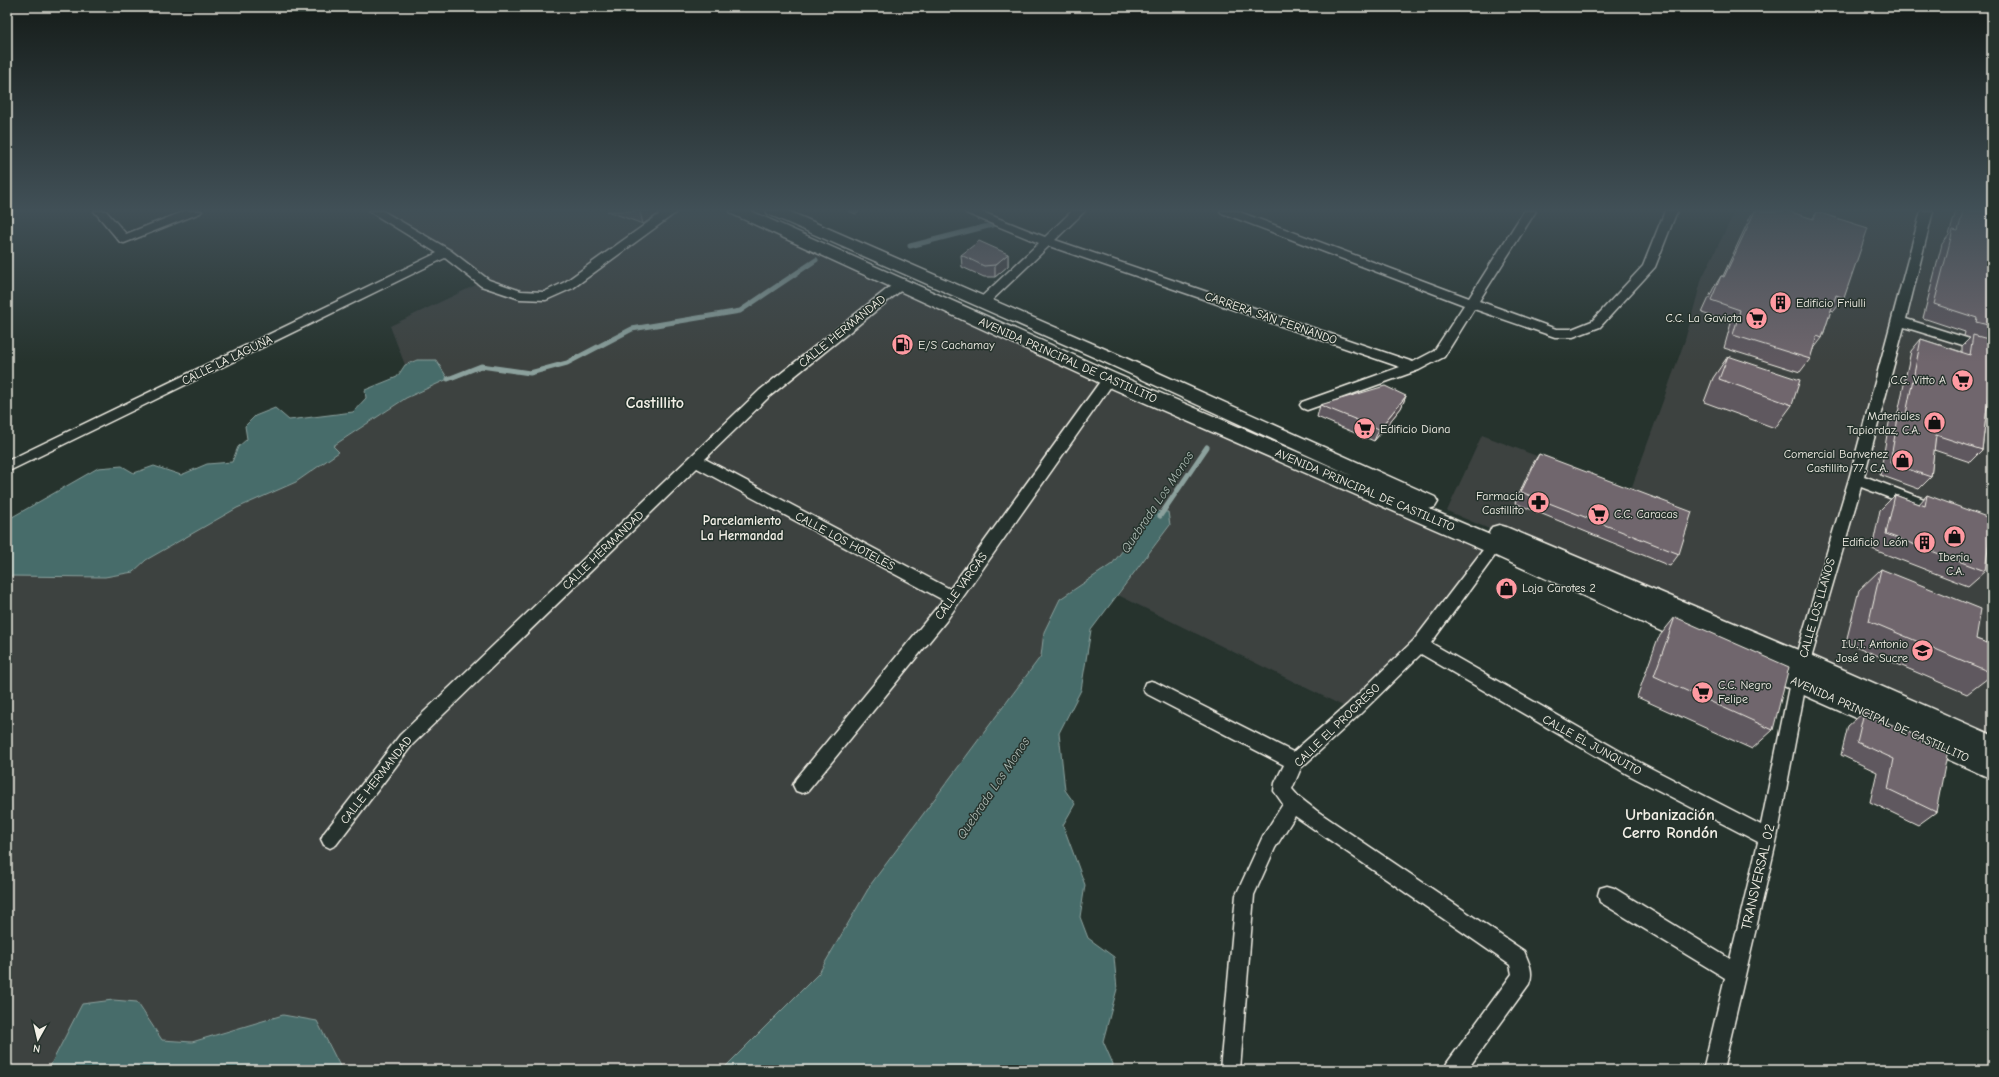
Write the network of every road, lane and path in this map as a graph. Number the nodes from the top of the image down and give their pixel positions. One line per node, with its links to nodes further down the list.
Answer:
1 (429, 261): 21 (street, CALLE LA LAGUNA)
2 (457, 261): 3 (street)
3 (602, 261)
4 (848, 261): 12 (main road, AVENIDA PRINCIPAL DE CASTILLITO)
5 (889, 261): 13 (main road, AVENIDA PRINCIPAL DE CASTILLITO)
6 (1024, 261): 13 (street)
7 (1105, 261): 17 (street, CARRERA SAN FERNANDO)
8 (1360, 261): 14 (street)
9 (1498, 261): 14 (street)
10 (1651, 261): 14 (street)
11 (1915, 261): 15 (street, CALLE LOS LLANOS)
12 (900, 285): 18 (main road, AVENIDA PRINCIPAL DE CASTILLITO); 20 (street, CALLE HERMANDAD)
13 (983, 302): 29 (main road, AVENIDA PRINCIPAL DE CASTILLITO)
14 (1471, 303): 17 (street)
15 (1899, 322): 16 (street); 22 (street, CALLE LOS LLANOS)
16 (1992, 350)
17 (1414, 366): 19 (street)
18 (1109, 379): 24 (main road, AVENIDA PRINCIPAL DE CASTILLITO); 25 (street, CALLE VARGAS)
19 (1307, 405)
20 (696, 461): 25 (street, CALLE LOS HOTELES); 38 (street, CALLE HERMANDAD)
21 (7, 467)
22 (1856, 480): 23 (street); 29 (street, CALLE LOS LLANOS)
23 (1949, 514)
24 (1494, 546): 26 (street, CALLE EL PROGRESO); 27 (main road, AVENIDA PRINCIPAL DE CASTILLITO)
25 (953, 598): 35 (street, CALLE VARGAS)
26 (1420, 645): 33 (street, CALLE EL PROGRESO); 37 (street, CALLE EL JUNQUITO)
27 (1718, 646)
28 (1739, 656): 30 (main road, AVENIDA PRINCIPAL DE CASTILLITO)
29 (1802, 662): 30 (street, CALLE LOS LLANOS); 32 (main road, AVENIDA PRINCIPAL DE CASTILLITO)
30 (1797, 682): 34 (main road, AVENIDA PRINCIPAL DE CASTILLITO); 37 (street, TRANSVERSAL 02)
31 (1151, 688): 33 (street)
32 (1992, 746)
33 (1295, 762): 36 (street, CALLE EL PROGRESO)
34 (1992, 768)
35 (802, 785)
36 (1293, 803): 41 (street); 42 (street)
37 (1768, 838): 40 (street, TRANSVERSAL 02)
38 (330, 839)
39 (1607, 895): 40 (street)
40 (1736, 974): 43 (street, TRANSVERSAL 02)
41 (1230, 1070)
42 (1454, 1070)
43 (1713, 1070)

